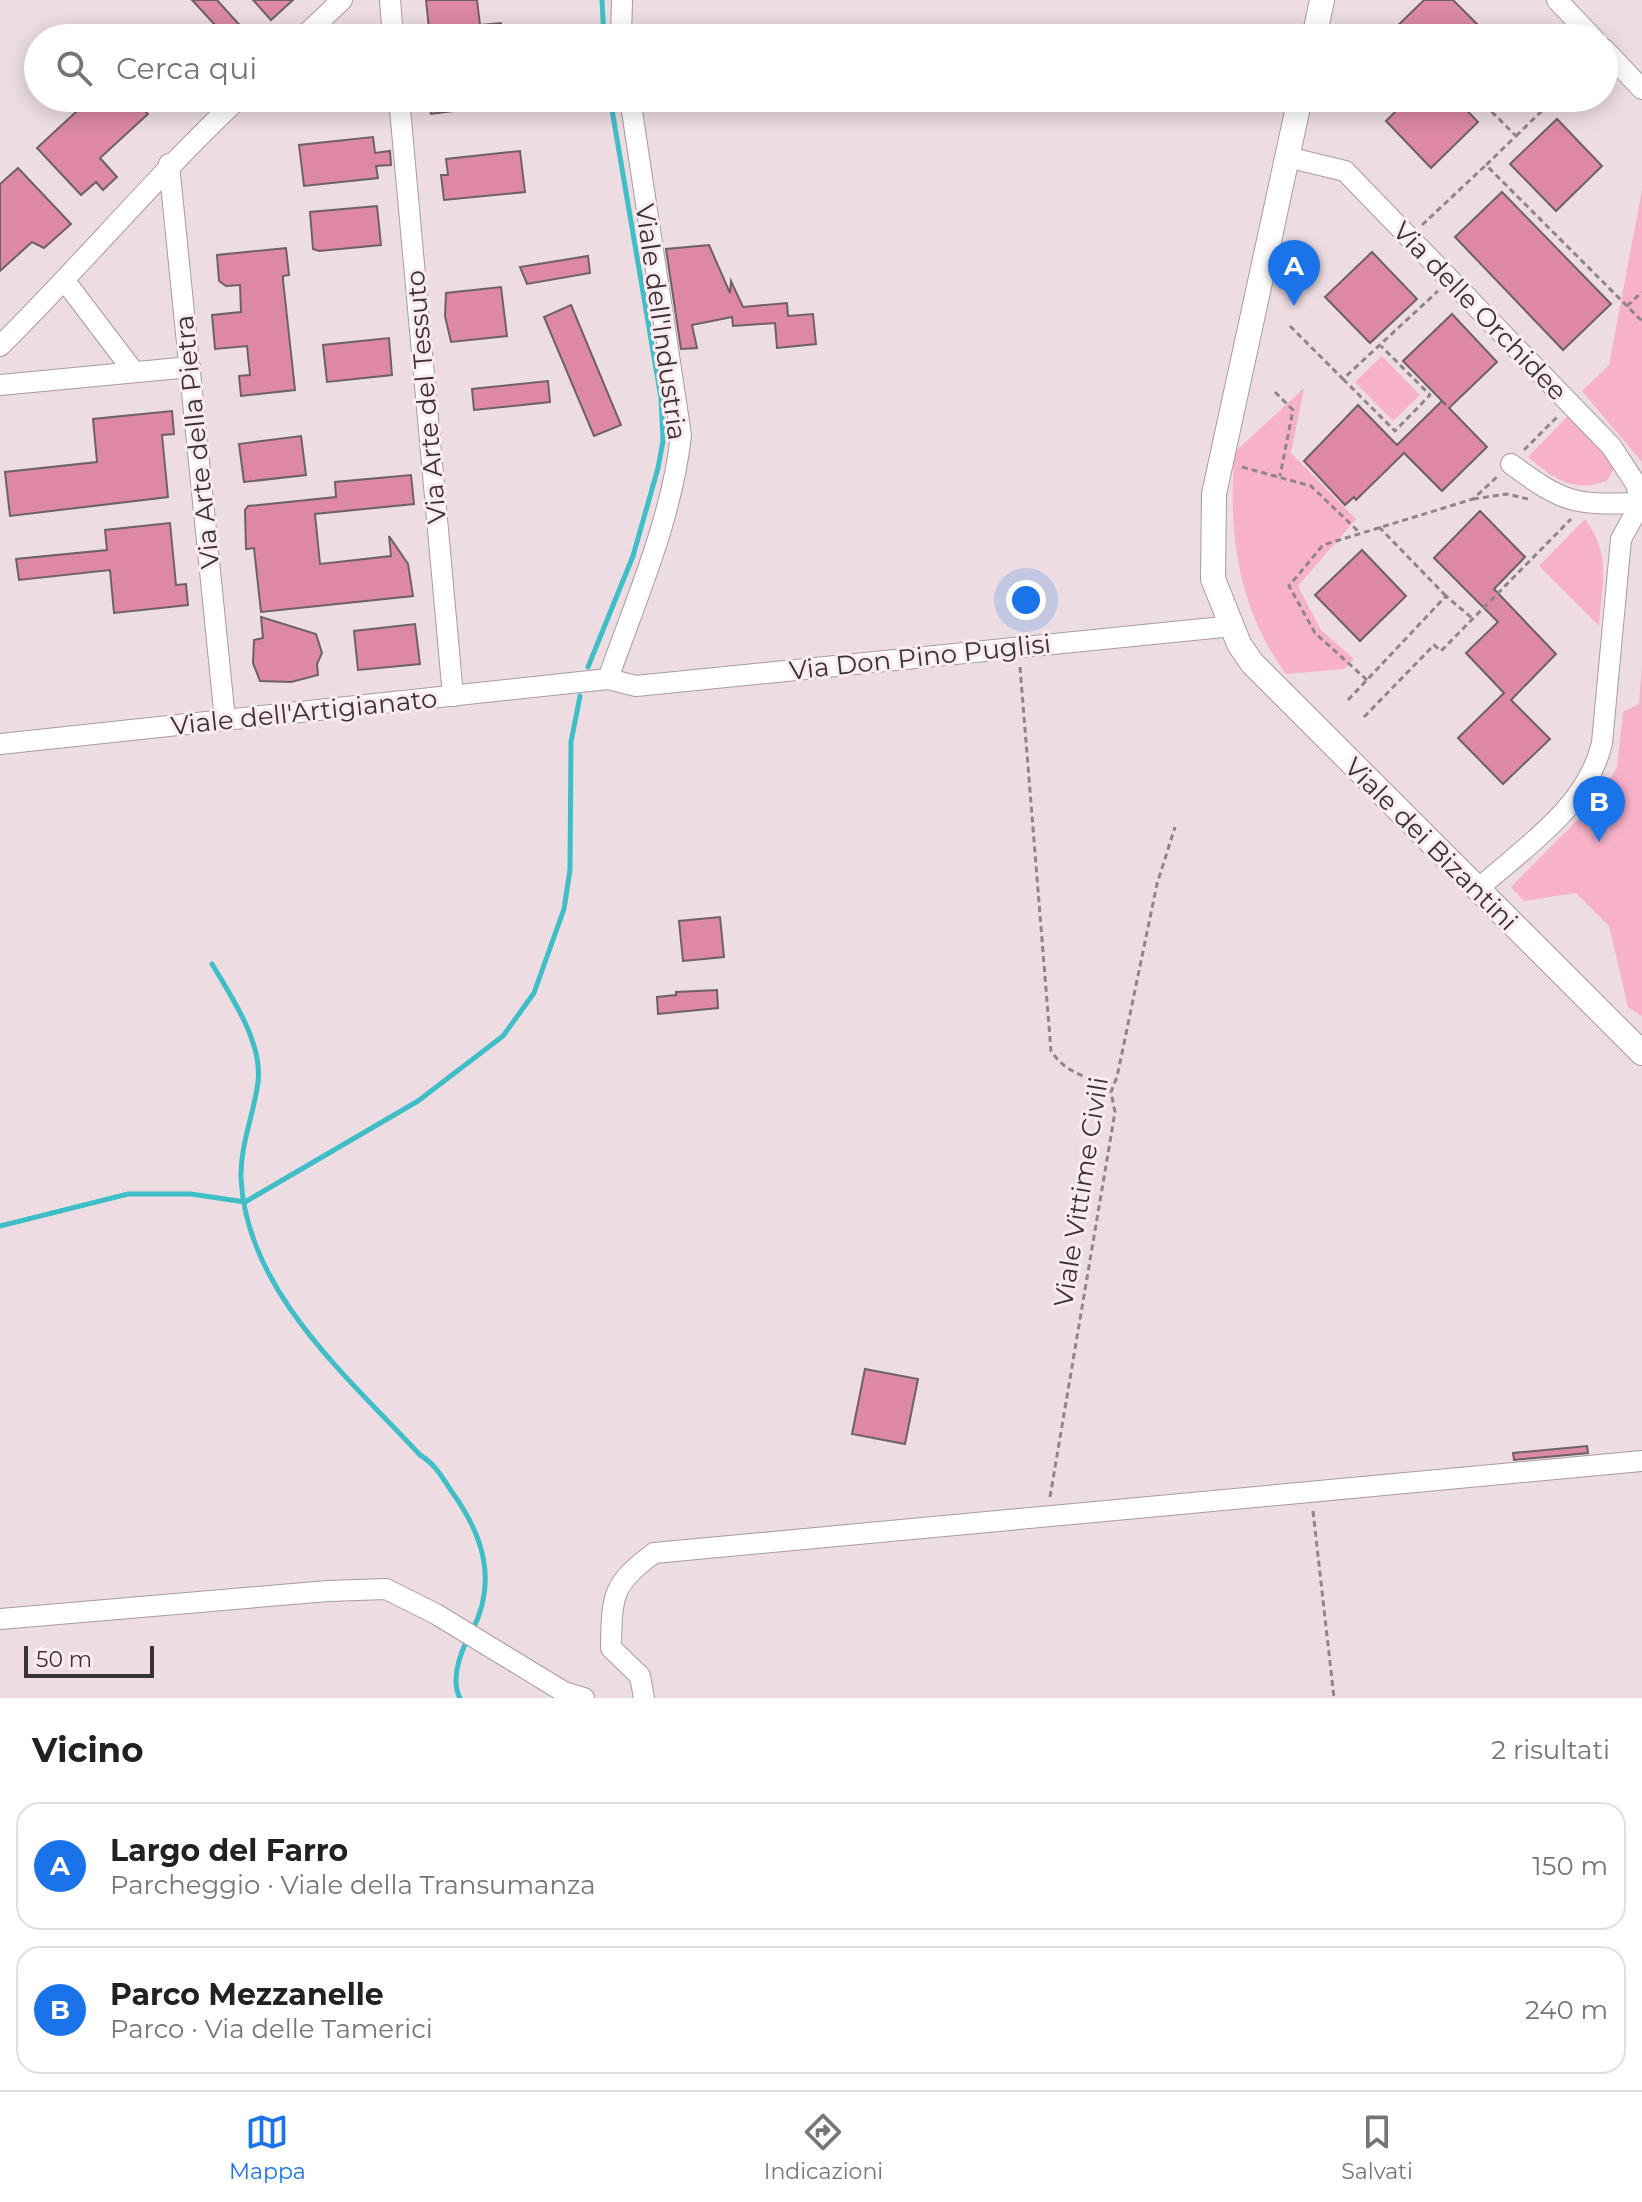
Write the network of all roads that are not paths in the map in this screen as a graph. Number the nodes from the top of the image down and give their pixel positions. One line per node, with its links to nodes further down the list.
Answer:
1 (342, 0): 6 (street)
2 (390, 0): 7 (street)
3 (622, 0): 8 (street)
4 (1322, 0): 9 (street)
5 (1557, 0): 10 (street)
6 (317, 24)
7 (392, 24)
8 (621, 24)
9 (1317, 24)
10 (1580, 24)
11 (1618, 64): 12 (street)
12 (1642, 89)
13 (224, 112): 18 (street)
14 (400, 112): 28 (street, Via Arte del Tessuto)
15 (632, 112): 27 (street, Viale dell'Industria)
16 (1297, 112): 17 (street, Viale dei Bizantini)
17 (1287, 157): 25 (street, Via delle Orchidee); 26 (street, Viale dei Bizantini)
18 (169, 164): 19 (street); 21 (street, Via Arte della Pietra)
19 (65, 281): 20 (street); 22 (street)
20 (0, 346)
21 (190, 367): 22 (street); 29 (street, Via Arte della Pietra)
22 (134, 372): 23 (street)
23 (0, 385)
24 (1511, 464): 25 (street)
25 (1641, 505): 31 (street)
26 (1233, 626): 27 (street, Via Don Pino Puglisi); 31 (street, Viale dei Bizantini)
27 (608, 679): 28 (street, Viale dell'Artigianato)
28 (453, 696): 29 (street, Viale dell'Artigianato)
29 (225, 720): 30 (street, Viale dell'Artigianato)
30 (0, 744)
31 (1477, 890): 32 (street, Viale dei Bizantini)
32 (1640, 1048)
33 (1642, 1461): 36 (street)
34 (0, 1619): 35 (street)
35 (584, 1698)
36 (644, 1698)

